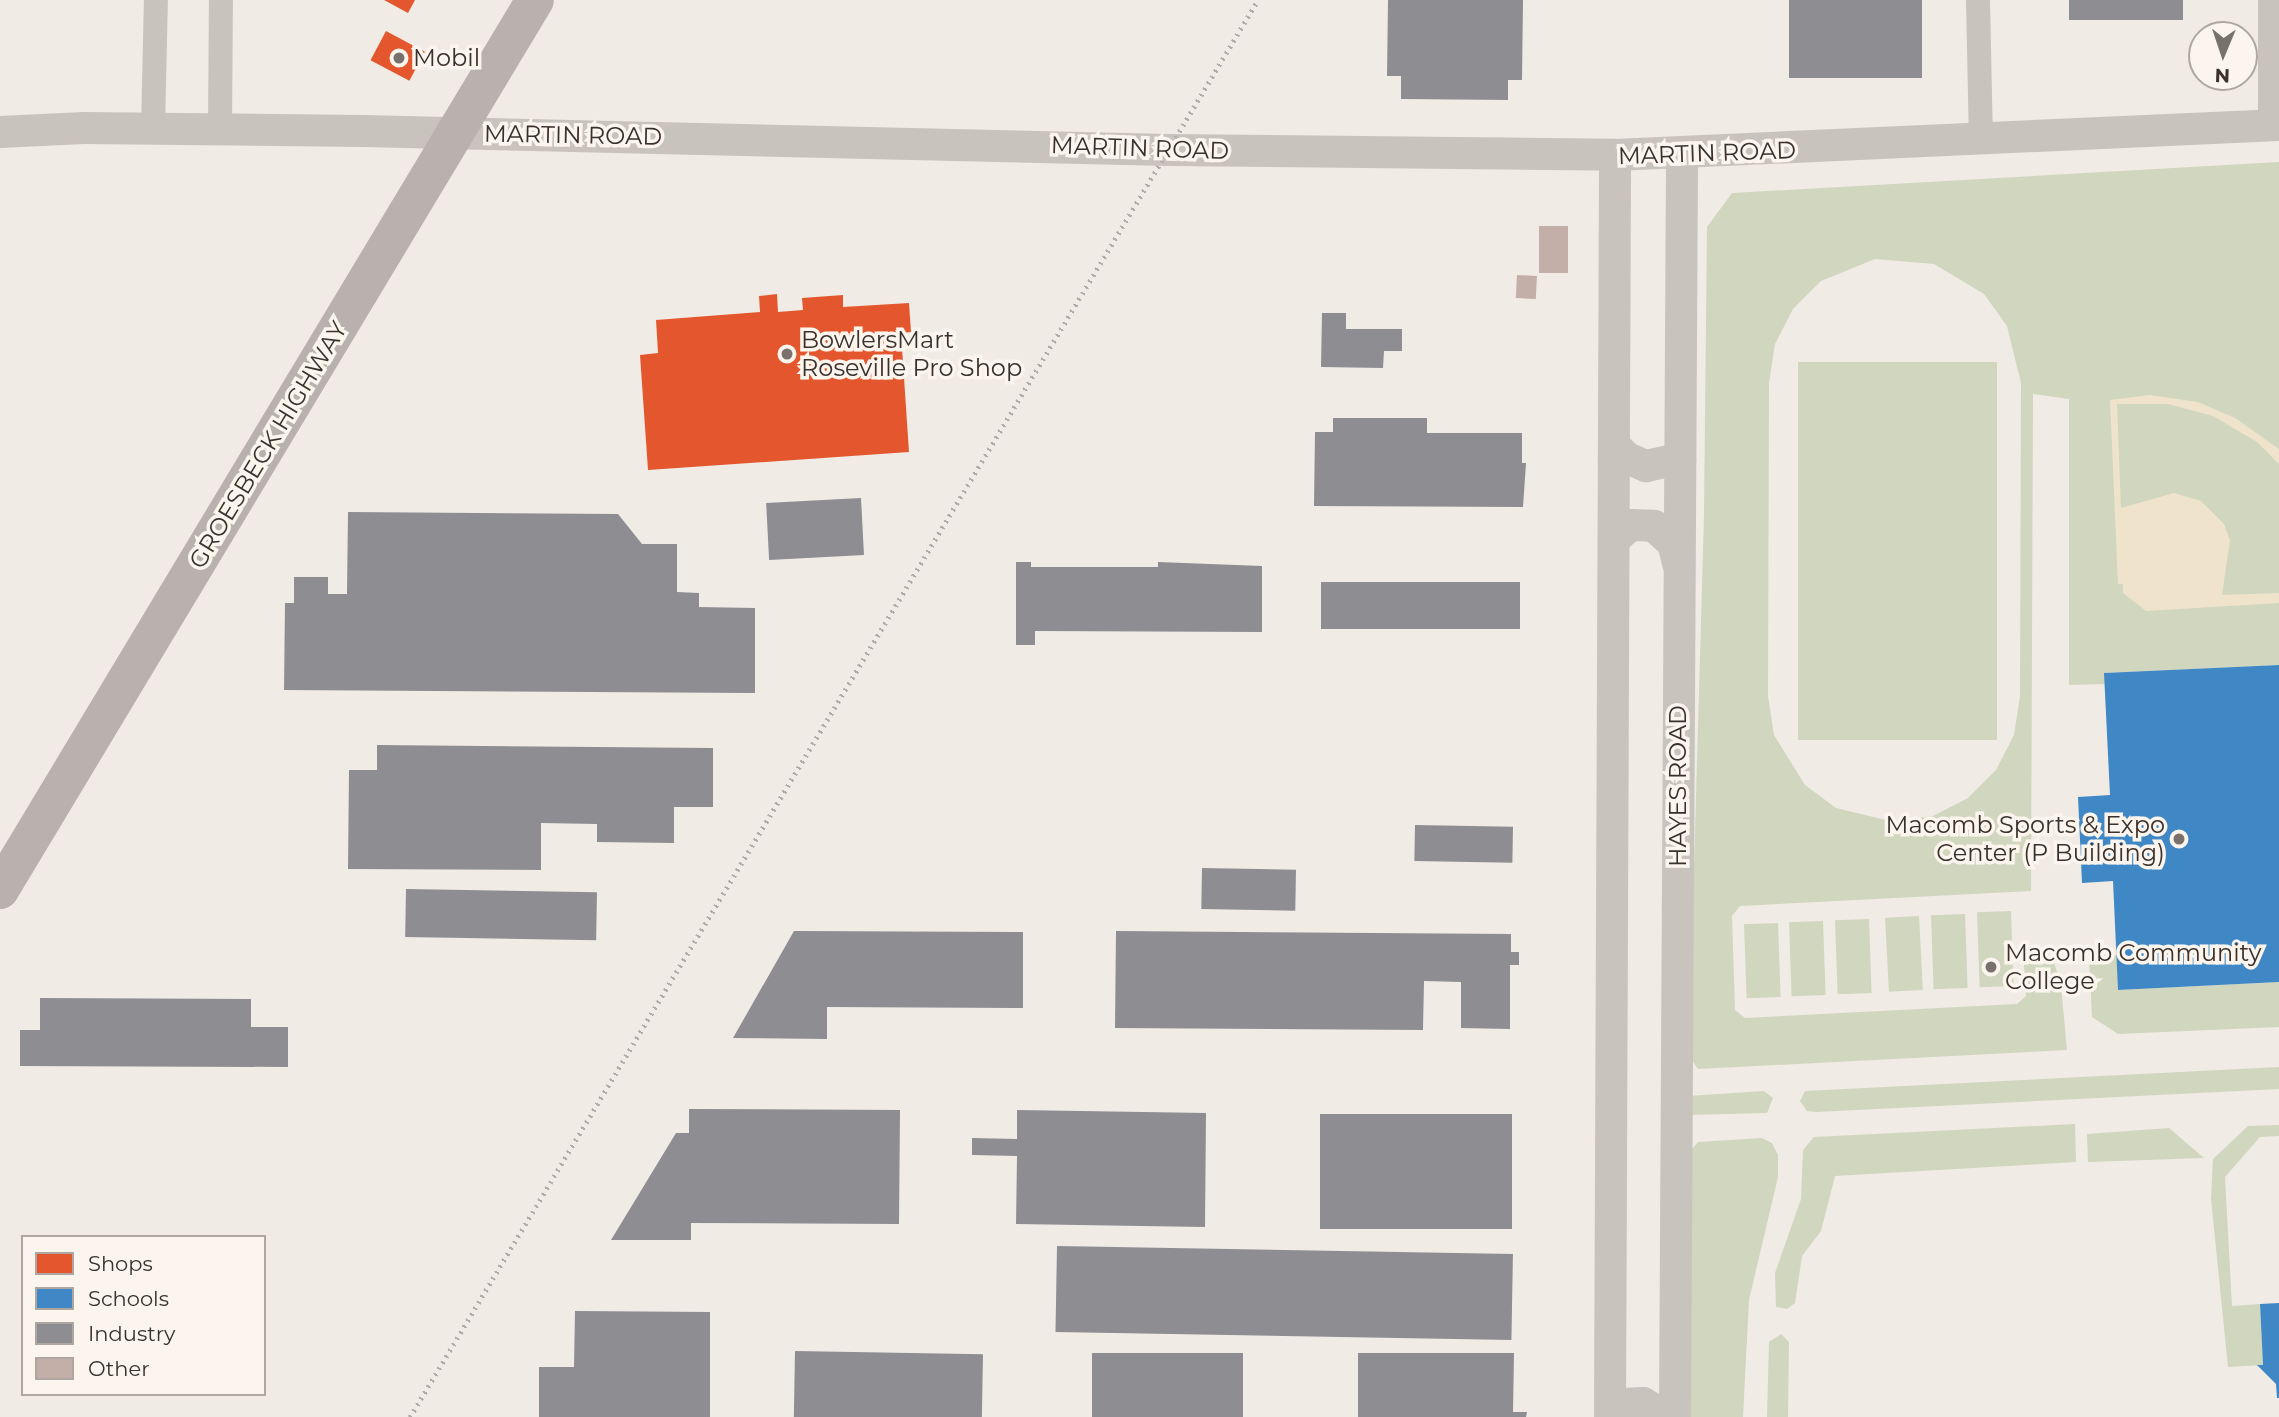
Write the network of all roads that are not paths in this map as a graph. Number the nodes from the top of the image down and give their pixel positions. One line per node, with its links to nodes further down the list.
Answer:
1 (156, 0): 7 (street)
2 (221, 0): 8 (street)
3 (535, 0): 10 (main road, GROESBECK HIGHWAY)
4 (1979, 0): 11 (street)
5 (2270, 0): 6 (street)
6 (2275, 126): 11 (street, MARTIN ROAD)
7 (153, 129): 8 (street, MARTIN ROAD); 9 (street, MARTIN ROAD)
8 (220, 131): 10 (street, MARTIN ROAD)
9 (0, 132)
10 (455, 133): 13 (street, MARTIN ROAD); 18 (main road, GROESBECK HIGHWAY)
11 (1981, 142): 12 (street, MARTIN ROAD)
12 (1682, 154): 13 (street, MARTIN ROAD); 15 (street, HAYES ROAD)
13 (1615, 155): 14 (street)
14 (1615, 446): 15 (street); 16 (street)
15 (1680, 459): 17 (street, HAYES ROAD)
16 (1616, 538): 17 (street); 19 (street)
17 (1679, 571): 21 (street, HAYES ROAD)
18 (0, 890)
19 (1610, 1415): 20 (street)
20 (1666, 1417)
21 (1675, 1417)

